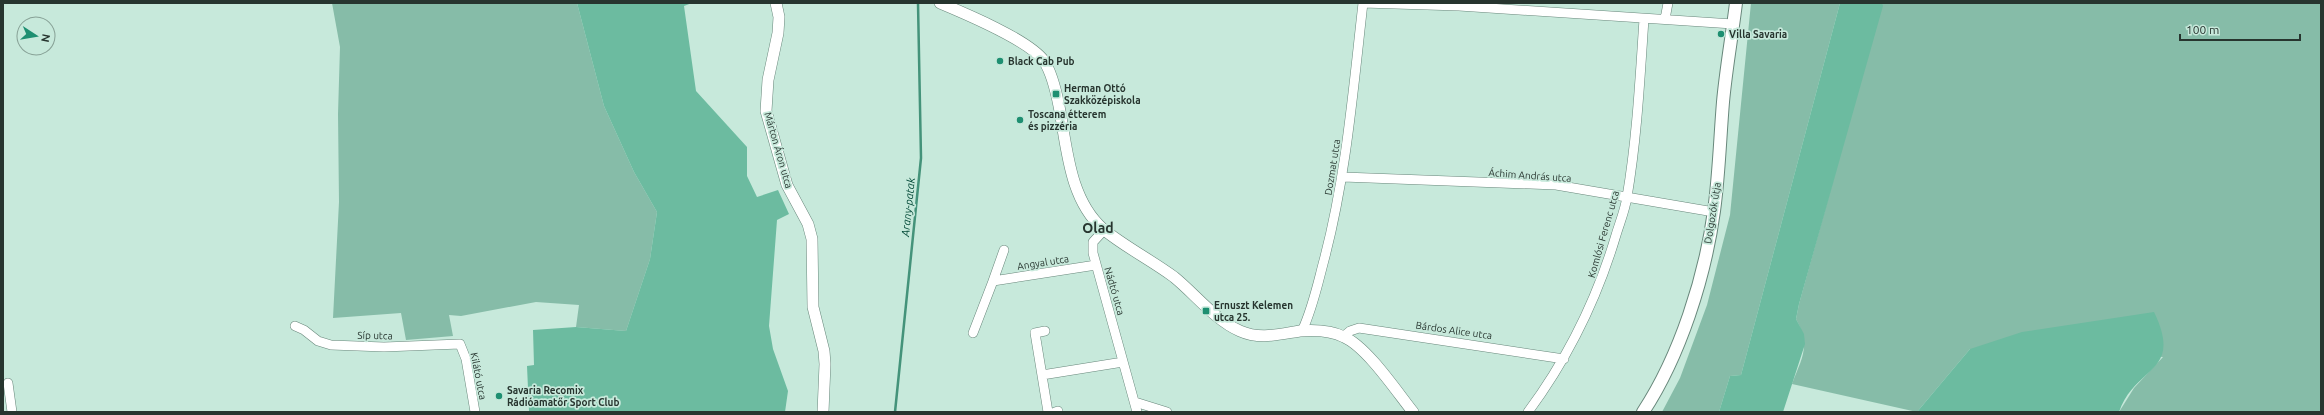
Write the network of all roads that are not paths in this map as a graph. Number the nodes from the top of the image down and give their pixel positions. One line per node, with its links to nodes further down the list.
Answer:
1 (776, 3): 30 (street, Márton Áron utca)
2 (940, 3): 13 (street)
3 (1363, 3): 6 (street); 10 (street, Dozmat utca)
4 (1668, 3): 8 (street)
5 (1736, 3): 9 (main road, Dolgozók útja)
6 (1459, 4): 7 (street)
7 (1644, 19): 8 (street); 11 (street, Komlósi Ferenc utca)
8 (1665, 20): 9 (street)
9 (1733, 24): 12 (main road, Dolgozók útja)
10 (1343, 177): 11 (street, Áchim András utca); 18 (street, Dozmat utca)
11 (1627, 197): 12 (street, Áchim András utca); 23 (street, Komlósi Ferenc utca)
12 (1714, 212): 36 (main road, Dolgozók útja)
13 (1104, 230): 15 (street, Nádtó utca); 18 (street)
14 (1004, 250): 16 (street)
15 (1096, 264): 16 (street, Angyal utca); 24 (street, Nádtó utca)
16 (993, 281): 20 (street)
17 (295, 326): 22 (street, Síp utca)
18 (1302, 331): 21 (street)
19 (1045, 332): 25 (street)
20 (973, 333)
21 (1344, 336): 23 (street, Bárdos Alice utca); 34 (street)
22 (460, 344): 29 (street, Kilátó utca)
23 (1564, 359): 35 (street, Komlósi Ferenc utca)
24 (1124, 362): 25 (street); 27 (street, Nádtó utca)
25 (1042, 374): 31 (street)
26 (8, 383): 28 (street)
27 (1135, 402): 32 (street, Nádtó utca); 33 (street)
28 (12, 412)
29 (475, 412)
30 (823, 412)
31 (1048, 412)
32 (1137, 412)
33 (1168, 412)
34 (1413, 412)
35 (1528, 412)
36 (1643, 412)

